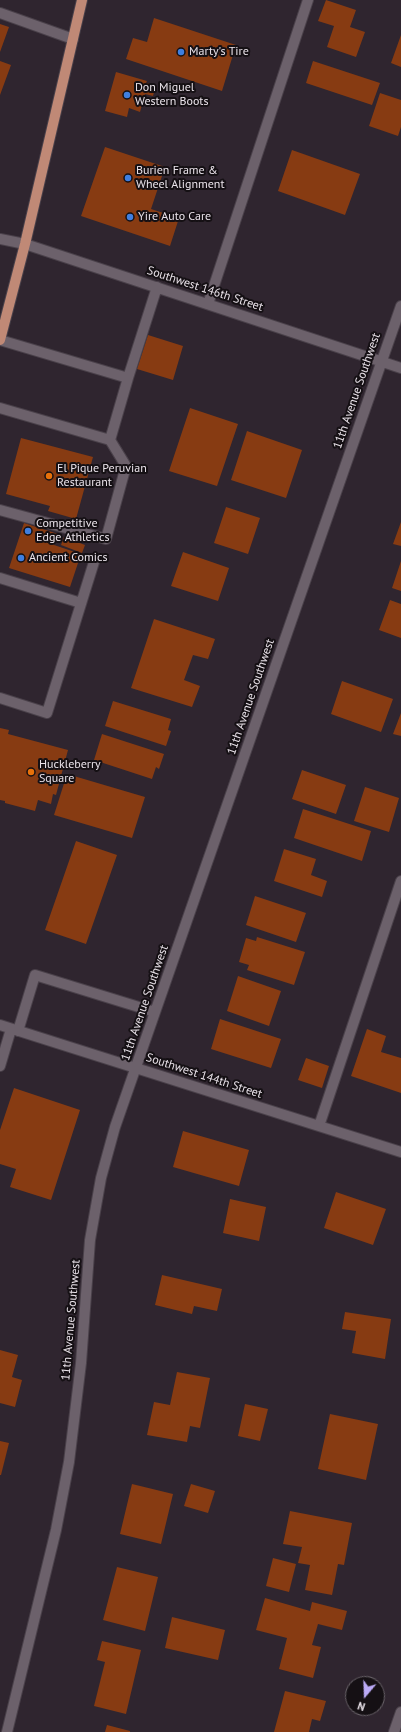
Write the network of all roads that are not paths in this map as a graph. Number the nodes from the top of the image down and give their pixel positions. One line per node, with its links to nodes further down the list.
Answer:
1 (82, 0): 4 (main road)
2 (308, 0): 8 (street)
3 (0, 13): 4 (street)
4 (73, 39): 6 (main road)
5 (0, 239): 6 (street, Southwest 146th Street)
6 (25, 244): 7 (street, Southwest 146th Street); 10 (main road)
7 (157, 287): 8 (street, Southwest 146th Street); 13 (street)
8 (208, 304): 11 (street, Southwest 146th Street)
9 (401, 306): 11 (street, 11th Avenue Southwest)
10 (0, 340): 13 (street)
11 (381, 361): 12 (street, Southwest 146th Street); 22 (street, 11th Avenue Southwest)
12 (401, 368)
13 (128, 378): 15 (street)
14 (0, 408): 15 (street)
15 (110, 440): 16 (street)
16 (0, 510)
17 (94, 562): 19 (street)
18 (0, 578): 19 (street)
19 (81, 603): 20 (street)
20 (0, 698)
21 (401, 881): 27 (street)
22 (155, 1012): 24 (street); 26 (street, 11th Avenue Southwest)
23 (0, 1025): 24 (street, Southwest 144th Street)
24 (15, 1030): 25 (street); 26 (street, Southwest 144th Street)
25 (0, 1066)
26 (136, 1068): 27 (street, Southwest 144th Street); 30 (street, 11th Avenue Southwest)
27 (319, 1126): 28 (street, Southwest 144th Street)
28 (401, 1152)
29 (401, 1712): 31 (street)
30 (7, 1732)
31 (394, 1732)

